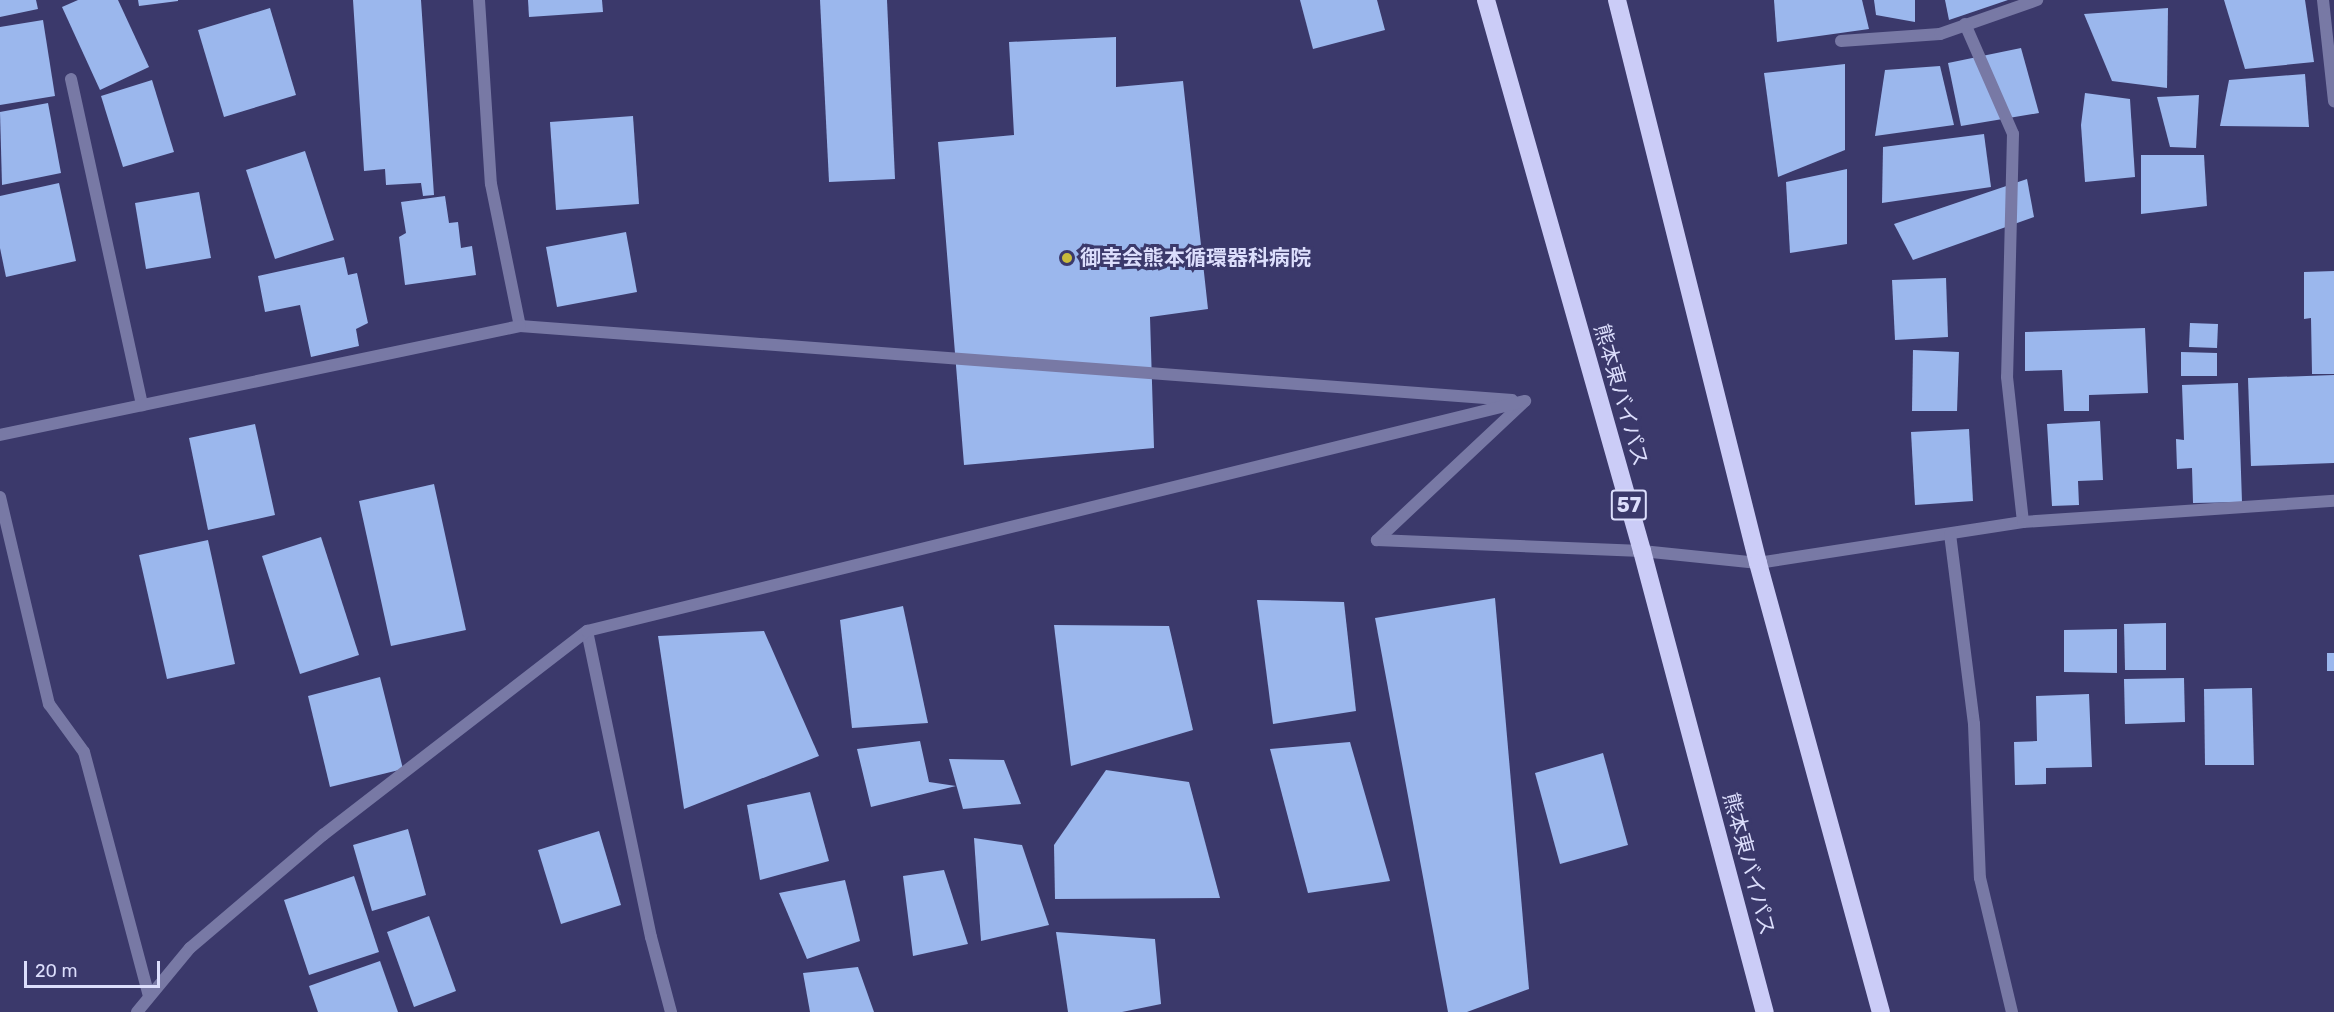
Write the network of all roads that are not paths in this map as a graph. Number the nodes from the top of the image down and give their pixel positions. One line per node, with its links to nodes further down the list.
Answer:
1 (479, 0): 10 (street)
2 (1486, 0): 18 (highway, 熊本東バイパス / 57)
3 (1617, 0): 19 (highway)
4 (2037, 0): 6 (street)
5 (2323, 0): 9 (street)
6 (1965, 24): 7 (street); 16 (street)
7 (1841, 41)
8 (70, 79): 12 (street)
9 (2334, 101)
10 (520, 327): 11 (street); 12 (street)
11 (1525, 401): 18 (street); 20 (street)
12 (142, 405): 13 (street)
13 (0, 435)
14 (0, 497): 21 (street)
15 (2334, 501): 16 (street)
16 (2024, 522): 17 (street)
17 (1950, 534): 19 (street); 26 (street)
18 (1642, 551): 19 (street); 24 (highway, 熊本東バイパス / 57)
19 (1758, 563): 25 (highway)
20 (587, 631): 21 (street); 23 (street)
21 (149, 997): 22 (street)
22 (136, 1012)
23 (671, 1012)
24 (1765, 1012)
25 (1881, 1012)
26 (2012, 1012)

